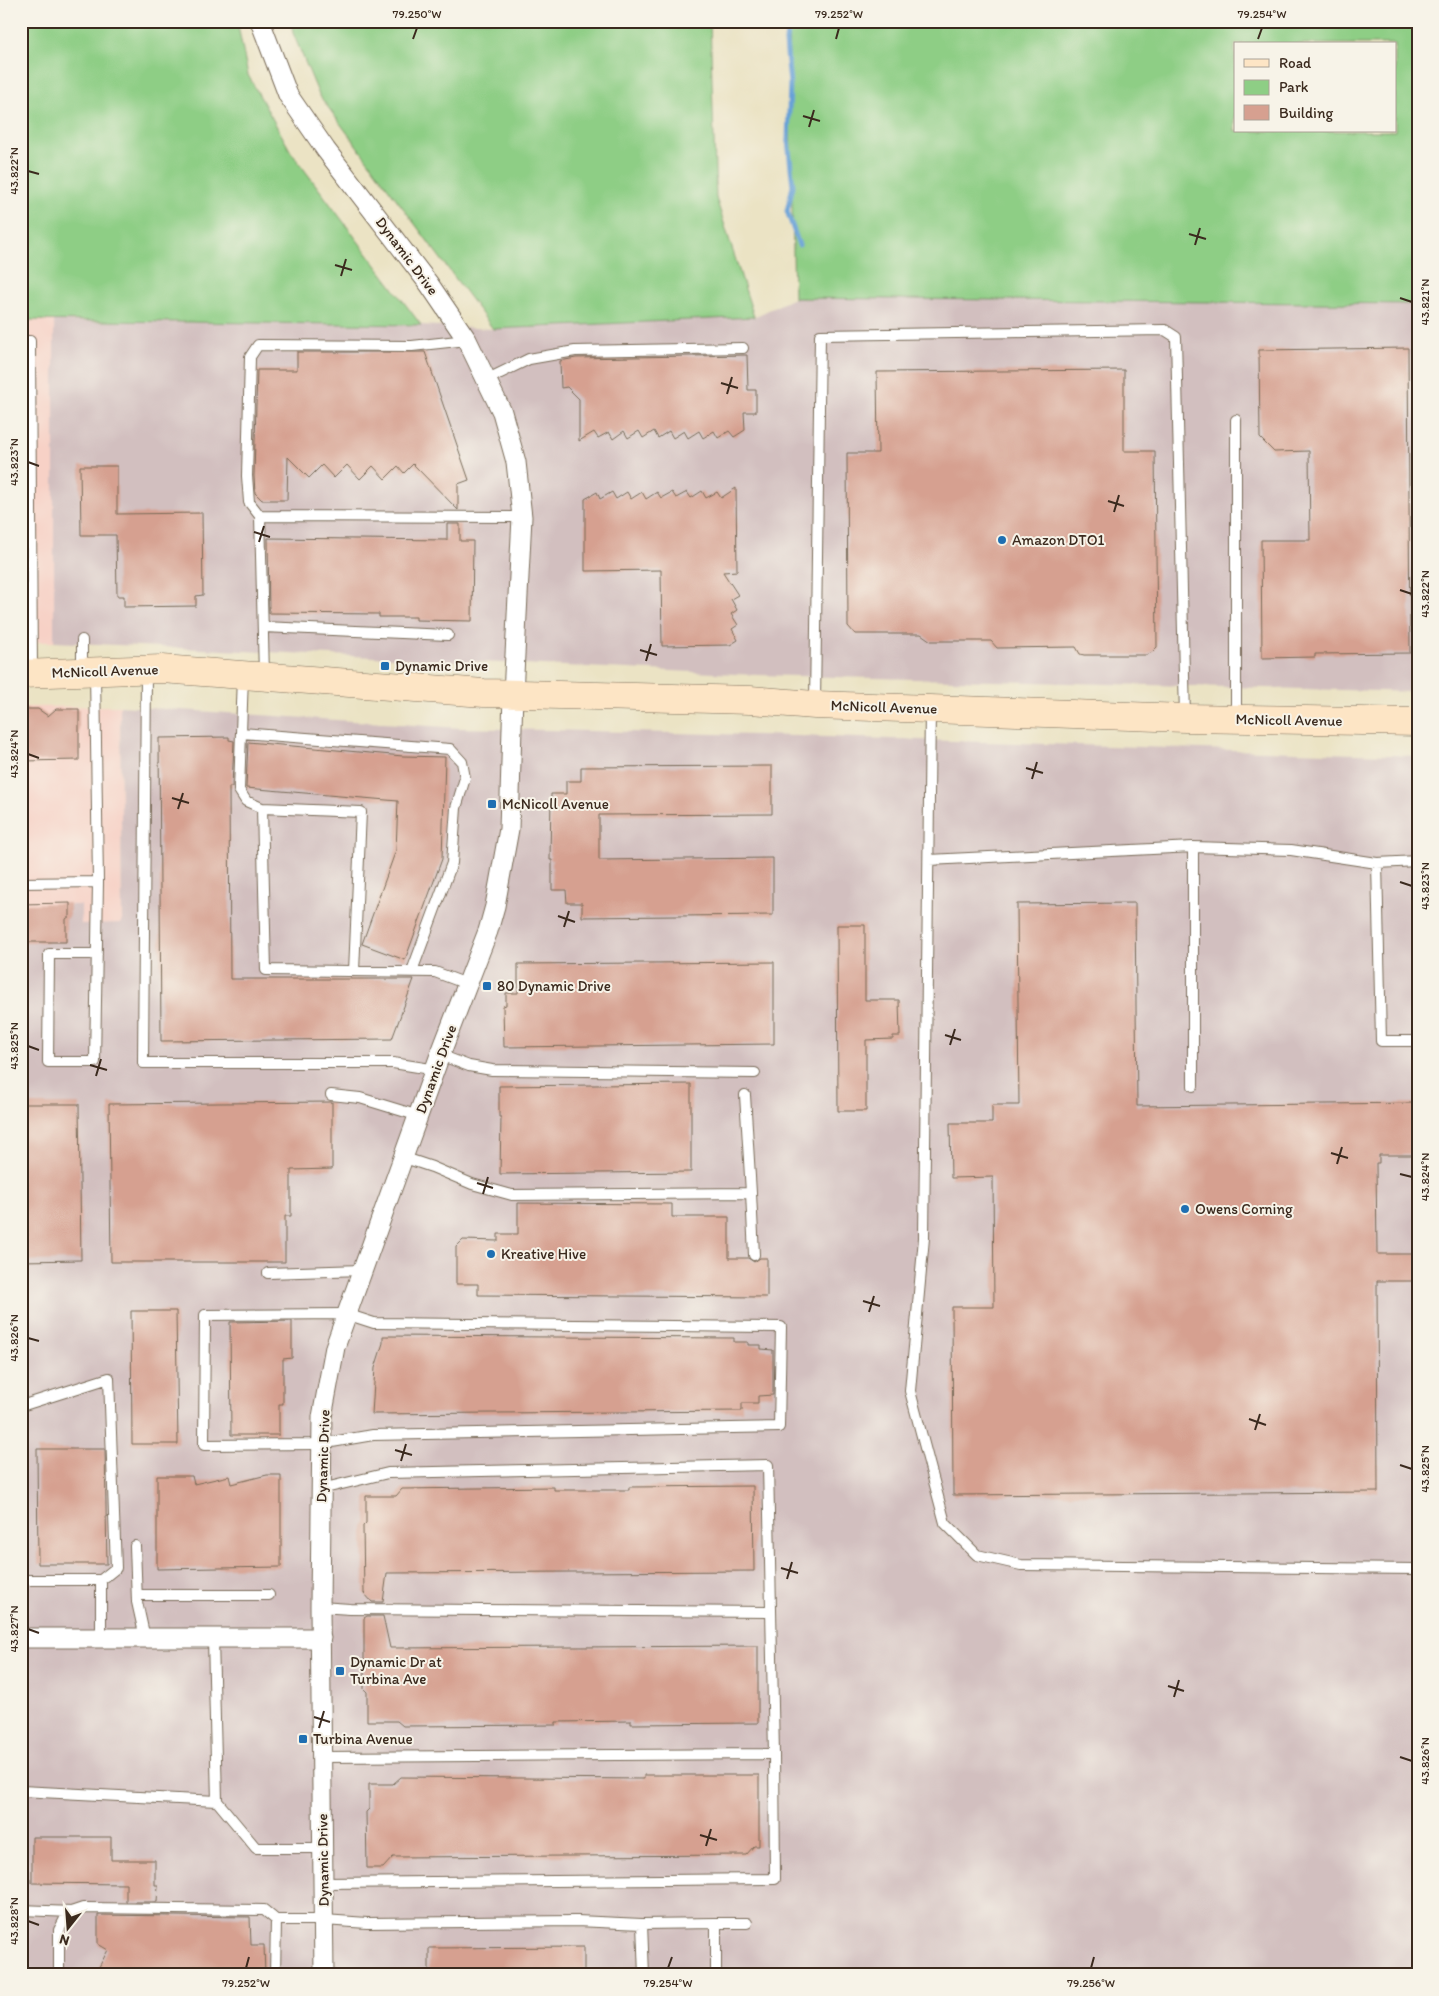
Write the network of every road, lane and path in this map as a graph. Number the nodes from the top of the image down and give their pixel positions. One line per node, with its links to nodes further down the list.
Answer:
1 (260, 21): 2 (street, Dynamic Drive)
2 (467, 340): 5 (street, Dynamic Drive); 7 (lane)
3 (21, 341): 14 (lane)
4 (743, 348): 5 (lane)
5 (486, 380): 8 (street, Dynamic Drive)
6 (1236, 420): 20 (lane)
7 (260, 516): 8 (lane); 9 (lane)
8 (522, 517): 16 (street, Dynamic Drive)
9 (263, 627): 10 (lane); 15 (lane)
10 (448, 635)
11 (82, 640): 13 (lane)
12 (146, 670): 13 (main road, McNicoll Avenue); 15 (main road, McNicoll Avenue); 35 (lane)
13 (89, 671): 14 (main road, McNicoll Avenue); 28 (lane)
14 (26, 673)
15 (254, 675): 16 (main road, McNicoll Avenue); 22 (lane)
16 (513, 694): 17 (main road, McNicoll Avenue); 33 (street, Dynamic Drive)
17 (815, 705): 18 (main road, McNicoll Avenue); 19 (lane)
18 (930, 709): 19 (main road, McNicoll Avenue); 25 (lane)
19 (1185, 718): 20 (main road, McNicoll Avenue)
20 (1236, 719): 21 (main road, McNicoll Avenue)
21 (1418, 722)
22 (242, 733): 23 (lane); 32 (lane)
23 (262, 808): 31 (lane); 31 (lane)
24 (1193, 847): 25 (lane); 27 (lane); 37 (lane)
25 (929, 860): 51 (lane)
26 (1418, 862): 27 (lane)
27 (1377, 863): 34 (lane)
28 (98, 882): 29 (lane); 30 (lane)
29 (21, 883)
30 (97, 954): 30 (lane)
31 (354, 971): 32 (lane)
32 (412, 971): 33 (lane)
33 (467, 984): 35 (street, Dynamic Drive)
34 (1418, 1040)
35 (438, 1065): 36 (lane); 40 (street, Dynamic Drive)
36 (755, 1073)
37 (1193, 1086)
38 (332, 1095): 40 (lane)
39 (746, 1095): 42 (lane)
40 (419, 1116): 41 (street, Dynamic Drive)
41 (404, 1158): 42 (lane); 44 (street, Dynamic Drive)
42 (751, 1193): 43 (lane)
43 (754, 1255)
44 (362, 1270): 45 (lane); 46 (street, Dynamic Drive)
45 (268, 1273)
46 (346, 1314): 48 (street, Dynamic Drive); 48 (lane); 48 (lane)
47 (21, 1406): 53 (lane)
48 (320, 1444): 49 (street, Dynamic Drive)
49 (321, 1489): 56 (street, Dynamic Drive); 57 (lane)
50 (135, 1546): 54 (lane)
51 (1418, 1569)
52 (21, 1580): 53 (lane)
53 (101, 1580): 59 (lane)
54 (137, 1594): 55 (lane); 60 (lane)
55 (270, 1595)
56 (320, 1607): 57 (lane); 62 (street, Dynamic Drive)
57 (771, 1612): 63 (lane)
58 (21, 1638): 59 (street)
59 (102, 1638): 60 (street)
60 (145, 1638): 61 (street)
61 (213, 1638): 62 (street); 66 (lane)
62 (321, 1638): 64 (street, Dynamic Drive)
63 (774, 1754): 64 (lane); 68 (lane)
64 (322, 1757): 67 (street, Dynamic Drive)
65 (21, 1791): 66 (lane)
66 (217, 1801): 67 (lane)
67 (322, 1848): 68 (street, Dynamic Drive)
68 (324, 1883): 72 (street, Dynamic Drive)
69 (21, 1910): 70 (lane)
70 (72, 1912): 71 (lane); 76 (lane)
71 (276, 1920): 72 (lane); 77 (lane)
72 (324, 1920): 75 (lane); 78 (street, Dynamic Drive)
73 (716, 1923): 74 (lane); 75 (lane); 80 (lane)
74 (747, 1923)
75 (642, 1924): 79 (lane)
76 (59, 1975)
77 (275, 1975)
78 (324, 1975)
79 (644, 1975)
80 (716, 1975)

